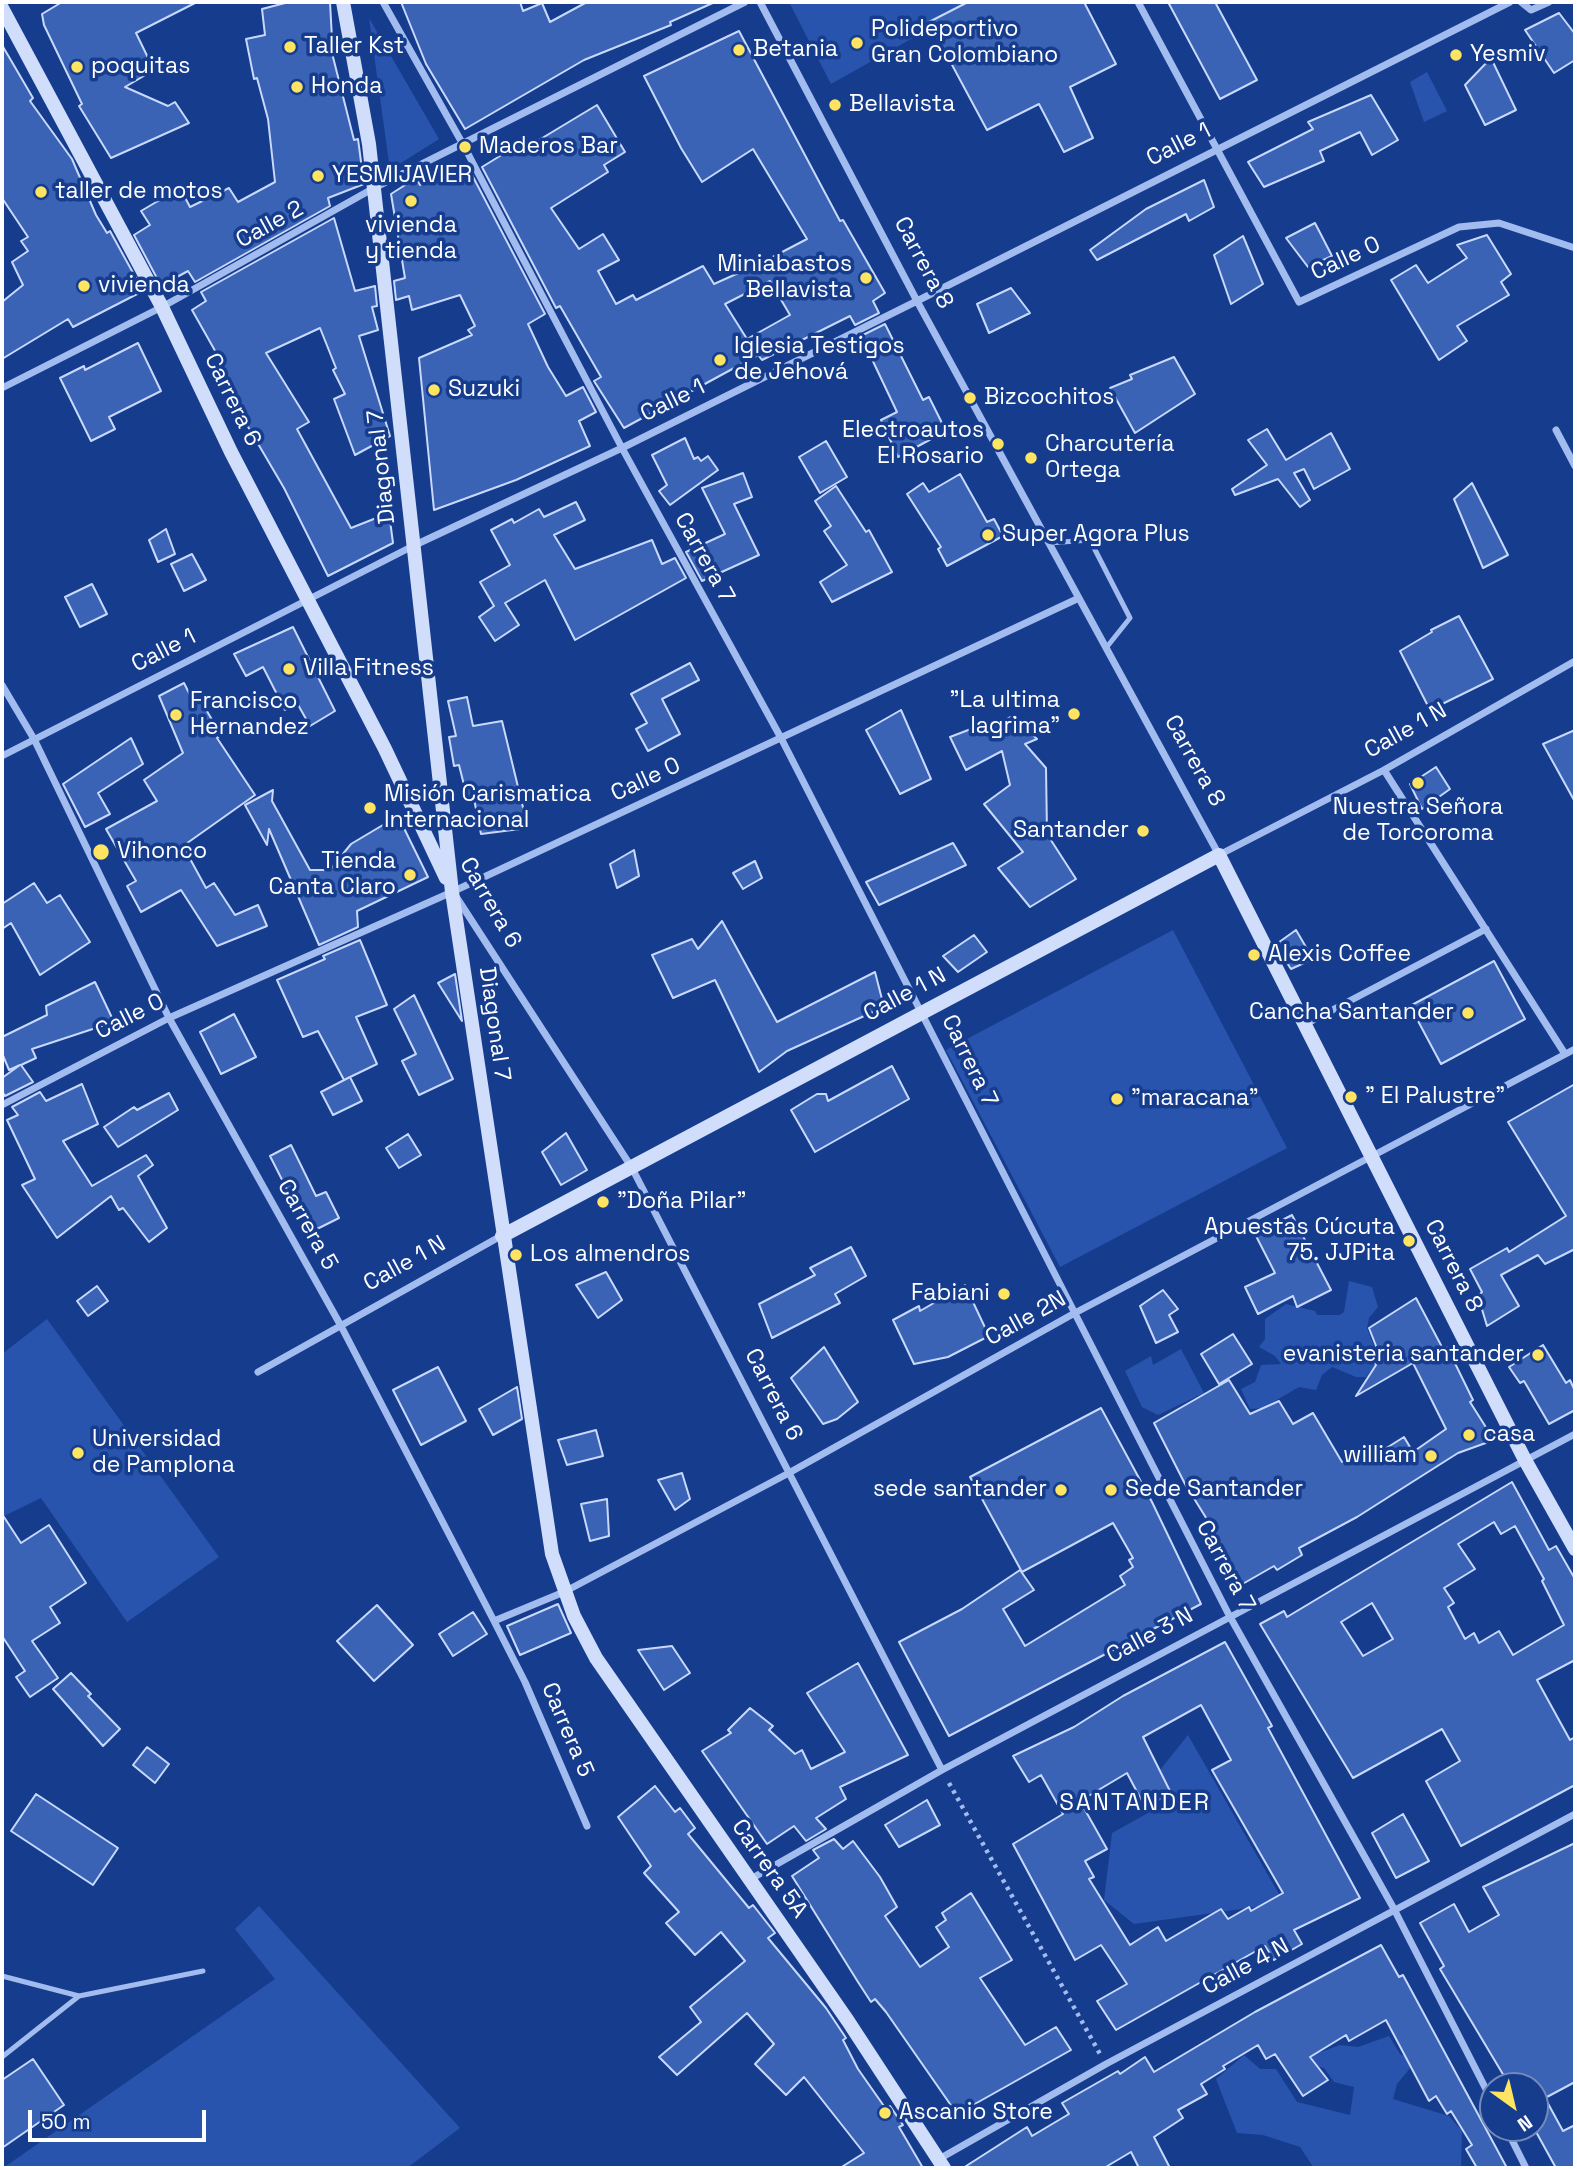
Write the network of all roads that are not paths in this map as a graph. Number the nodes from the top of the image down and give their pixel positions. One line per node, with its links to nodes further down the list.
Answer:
1 (14, 2): 10 (street)
2 (343, 2): 13 (street, Diagonal 7)
3 (383, 2): 11 (street, Carrera 7)
4 (746, 2): 11 (street, Calle 2)
5 (760, 2): 15 (street, Carrera 8)
6 (1138, 2): 12 (street)
7 (1510, 2): 12 (street, Calle 1)
8 (1521, 2): 9 (street)
9 (1549, 2)
10 (2, 8): 16 (street, Carrera 6)
11 (463, 144): 13 (street, Calle 2); 19 (street, Carrera 7)
12 (1217, 147): 14 (street, Calle 0); 15 (street, Calle 1)
13 (374, 188): 16 (street, Calle 2); 22 (street, Diagonal 7)
14 (1575, 248)
15 (917, 301): 19 (street, Calle 1); 21 (street, Carrera 8)
16 (162, 307): 17 (street, Calle 2); 24 (street, Carrera 6)
17 (2, 388)
18 (1556, 430): 20 (street)
19 (622, 448): 22 (street, Calle 1); 28 (street, Carrera 7)
20 (1575, 466)
21 (1049, 543): 23 (street, Carrera 8); 25 (lane)
22 (413, 546): 24 (street, Calle 1); 33 (street, Diagonal 7)
23 (1079, 598): 25 (street, Carrera 8); 28 (street, Calle 0)
24 (308, 599): 29 (street, Calle 1); 33 (street, Carrera 6)
25 (1106, 648): 32 (street, Carrera 8)
26 (1575, 661): 31 (street, Calle 1 N)
27 (2, 685): 29 (street, Carrera 5)
28 (781, 738): 33 (street, Calle 0); 35 (street, Carrera 7)
29 (34, 739): 30 (street, Calle 1); 36 (street, Carrera 5)
30 (2, 756)
31 (1384, 770): 32 (street, Calle 1 N); 34 (street)
32 (1219, 855): 35 (street, Calle 1 N); 37 (street, Carrera 8)
33 (452, 892): 36 (street, Calle 0); 42 (street, Carrera 6); 43 (street, Diagonal 7)
34 (1486, 929): 37 (street); 39 (street)
35 (922, 1011): 42 (street, Calle 1 N); 44 (street, Carrera 7)
36 (169, 1018): 40 (street, Calle 0); 45 (street, Carrera 5)
37 (1304, 1025): 41 (street, Carrera 8)
38 (1575, 1049): 39 (street, Calle 2N)
39 (1565, 1054): 41 (street, Calle 2N)
40 (2, 1105)
41 (1371, 1155): 44 (street, Calle 2N); 48 (street, Carrera 8)
42 (632, 1168): 43 (street, Calle 1 N); 49 (street, Carrera 6)
43 (502, 1236): 45 (street, Calle 1 N); 51 (street, Diagonal 7)
44 (1073, 1314): 49 (street, Calle 2N); 52 (street, Carrera 7)
45 (341, 1326): 46 (street, Calle 1 N); 53 (street, Carrera 5)
46 (258, 1372)
47 (1575, 1434): 48 (street, Calle 3 N)
48 (1525, 1460): 50 (street, Carrera 8); 52 (street, Calle 3 N)
49 (787, 1474): 51 (street, Calle 2N); 54 (street, Carrera 6)
50 (1575, 1549)
51 (564, 1592): 53 (street, Calle 2N); 57 (street, Carrera 5A)
52 (1229, 1615): 54 (street, Calle 3 N); 58 (street, Carrera 7)
53 (494, 1621): 56 (street, Carrera 5)
54 (942, 1770): 57 (street, Calle 3 N)
55 (1575, 1814): 58 (street, Calle 4 N)
56 (587, 1826)
57 (748, 1881): 65 (street, Carrera 5A)
58 (1394, 1909): 63 (street, Carrera 7); 65 (street, Calle 4 N)
59 (203, 1971): 61 (lane)
60 (2, 1976): 61 (lane)
61 (79, 1996): 62 (lane)
62 (2, 2057)
63 (1479, 2076)
64 (1513, 2142): 66 (street)
65 (942, 2164)
66 (1526, 2168)

